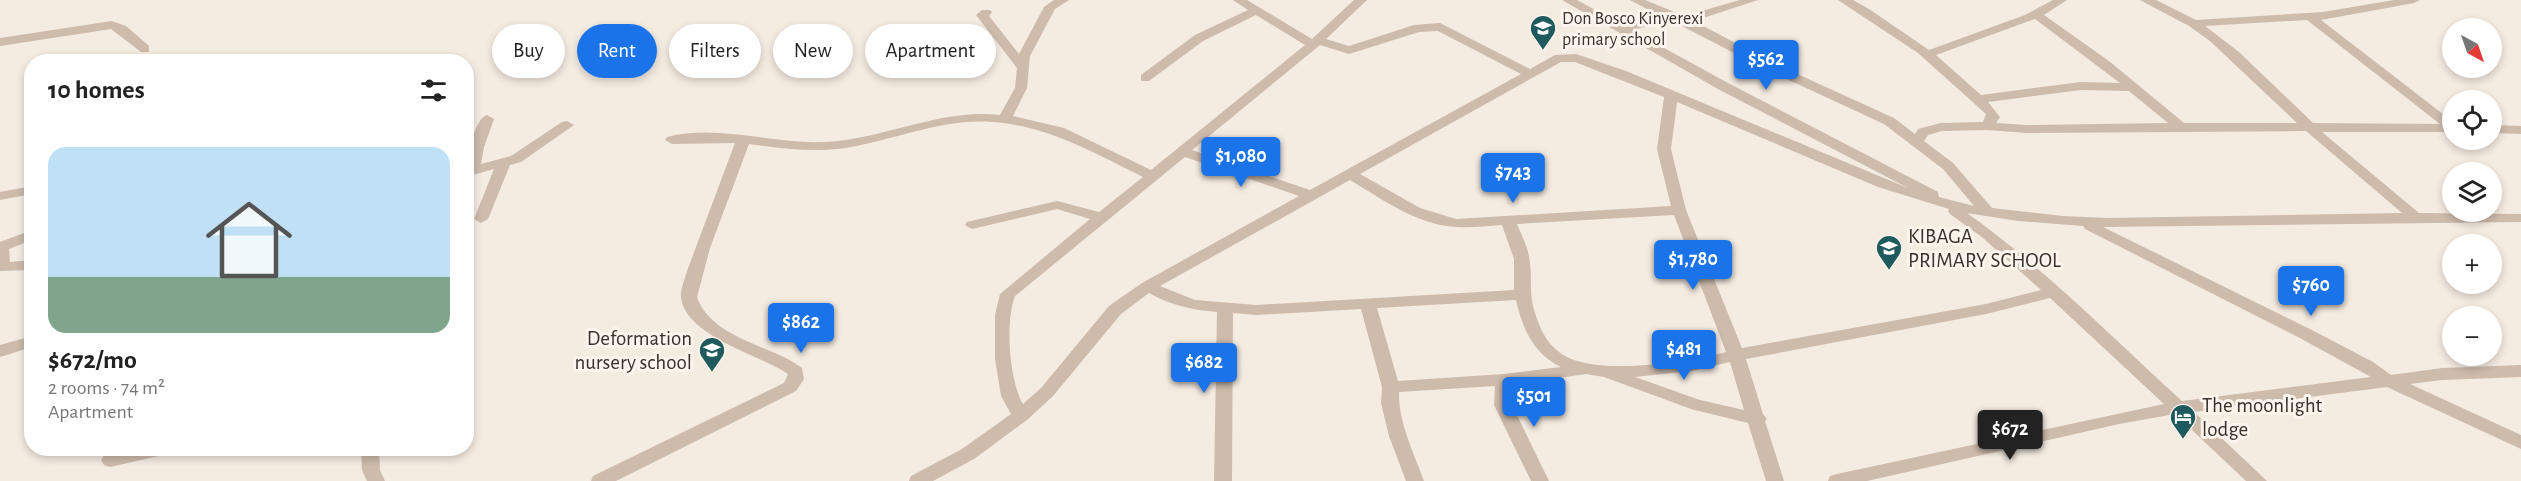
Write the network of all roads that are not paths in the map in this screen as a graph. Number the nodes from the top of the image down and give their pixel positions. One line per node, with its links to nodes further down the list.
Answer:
1 (1063, 0): 22 (street)
2 (1239, 0): 11 (street)
3 (1360, 0): 19 (street)
4 (1568, 0): 17 (street)
5 (1752, 0): 15 (street)
6 (1844, 0): 21 (street)
7 (2061, 0): 13 (street)
8 (2146, 0): 16 (street)
9 (2414, 0): 14 (street)
10 (1639, 2): 15 (street); 17 (street)
11 (1258, 10): 19 (street); 24 (street)
12 (986, 12): 22 (street)
13 (2035, 14): 21 (street); 25 (street)
14 (2310, 16): 16 (street); 30 (street)
15 (1679, 19): 17 (street); 40 (street)
16 (2196, 23): 34 (street)
17 (1632, 29): 50 (street)
18 (0, 42): 20 (street)
19 (1315, 43): 23 (street); 41 (street)
20 (145, 49)
21 (1926, 55): 27 (street)
22 (1021, 64): 29 (street)
23 (1529, 73): 26 (street); 45 (street)
24 (1146, 78)
25 (2133, 87): 27 (street); 33 (street)
26 (1671, 96): 50 (street); 51 (street)
27 (1977, 99): 32 (street)
28 (487, 119): 42 (street)
29 (1004, 120): 39 (street); 46 (street)
30 (2442, 120)
31 (567, 125): 43 (street)
32 (1987, 126): 33 (street); 40 (street)
33 (2181, 126): 34 (street)
34 (2309, 127): 35 (street); 53 (street)
35 (2442, 128)
36 (2502, 129): 37 (street)
37 (2521, 130)
38 (672, 140): 39 (street)
39 (743, 141): 84 (street)
40 (1917, 141): 52 (street)
41 (1181, 151): 46 (street); 49 (street)
42 (474, 158)
43 (503, 165): 44 (street); 56 (street)
44 (474, 171)
45 (1351, 175): 49 (street); 57 (street)
46 (1152, 176): 54 (street)
47 (24, 192): 48 (street)
48 (0, 196)
49 (1312, 196): 63 (street)
50 (1949, 206): 52 (street); 64 (street)
51 (1679, 210): 57 (street); 70 (street)
52 (1988, 213): 58 (street)
53 (2415, 217): 55 (street); 58 (street)
54 (1102, 218): 59 (street); 77 (street)
55 (2521, 218)
56 (481, 219)
57 (1508, 220): 65 (street)
58 (2085, 224): 74 (street)
59 (972, 225)
60 (24, 237): 61 (street)
61 (1, 247): 62 (street)
62 (24, 266)
63 (1148, 286): 67 (street); 77 (street)
64 (2053, 292): 70 (street); 76 (street)
65 (1522, 295): 66 (street); 71 (street)
66 (1368, 304): 67 (street); 75 (street)
67 (1225, 307): 86 (street)
68 (24, 344): 69 (street)
69 (0, 351)
70 (1736, 355): 71 (street); 78 (street)
71 (1594, 371): 73 (street); 78 (street)
72 (2521, 371): 74 (street)
73 (1504, 380): 75 (street); 88 (street)
74 (2387, 380): 76 (street); 79 (street)
75 (1391, 387): 87 (street)
76 (2176, 408): 90 (street); 91 (street)
77 (1021, 416): 85 (street)
78 (1758, 418): 89 (street)
79 (2521, 443)
80 (129, 456): 82 (street)
81 (370, 456): 83 (street)
82 (110, 460)
83 (376, 481)
84 (600, 481)
85 (918, 481)
86 (1222, 481)
87 (1415, 481)
88 (1540, 481)
89 (1775, 481)
90 (1837, 481)
91 (2258, 481)

